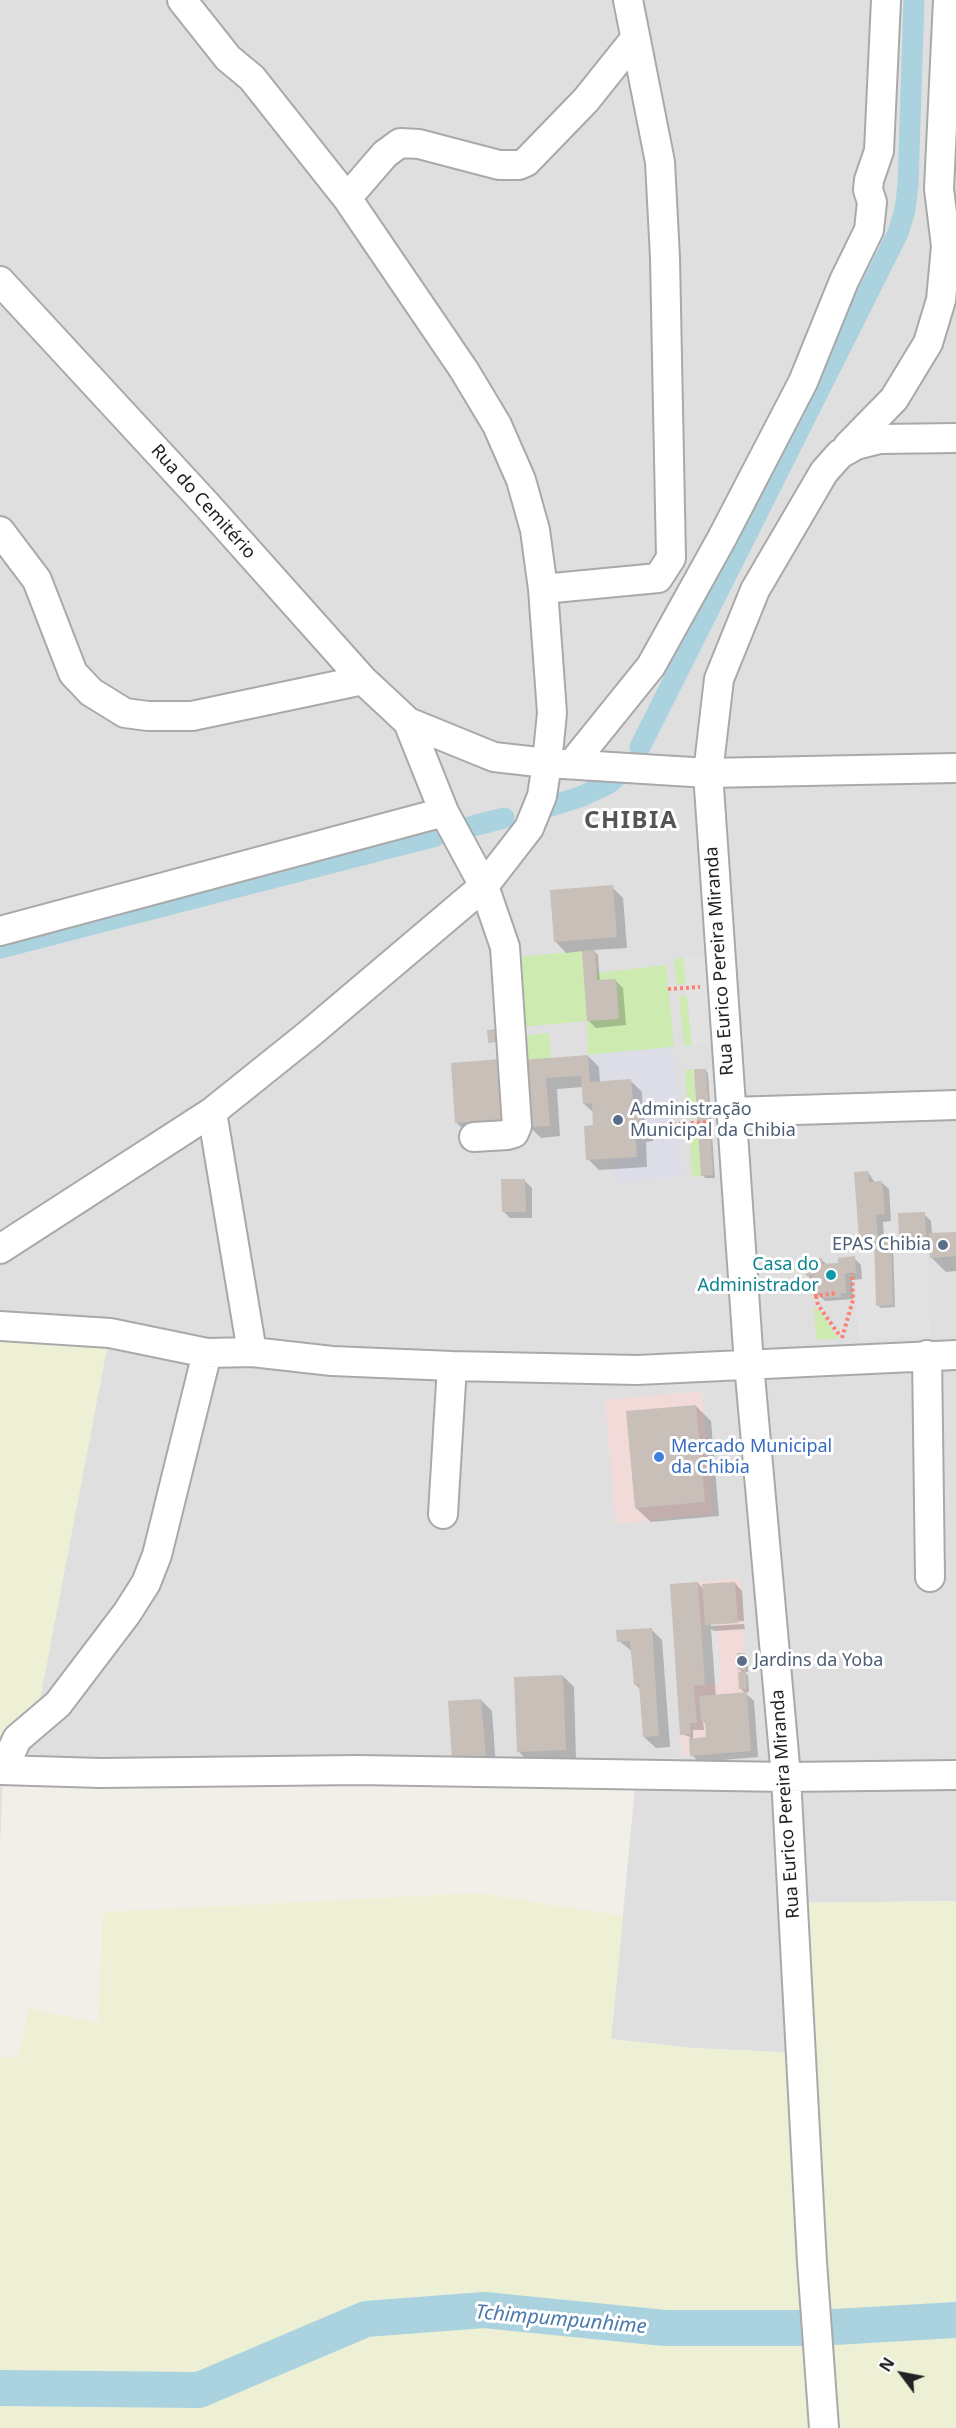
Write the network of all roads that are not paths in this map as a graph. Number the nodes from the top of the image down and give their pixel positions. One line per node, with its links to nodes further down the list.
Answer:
1 (182, 0): 6 (street)
2 (628, 0): 5 (street)
3 (886, 0): 14 (street)
4 (948, 0): 9 (street, Rua Eurico Pereira Miranda)
5 (634, 40): 6 (street); 11 (street)
6 (347, 198): 11 (street)
7 (3, 293): 12 (street, Rua do Cemitério)
8 (956, 438): 9 (street)
9 (840, 454): 16 (street, Rua Eurico Pereira Miranda)
10 (0, 531): 12 (street)
11 (543, 589): 14 (street)
12 (363, 680): 13 (street, Rua do Cemitério)
13 (408, 722): 14 (street); 17 (street)
14 (560, 764): 16 (street); 18 (street)
15 (956, 768): 16 (street)
16 (708, 773): 22 (street, Rua Eurico Pereira Miranda)
17 (444, 812): 18 (street); 19 (street)
18 (484, 886): 21 (street); 23 (street)
19 (0, 931)
20 (956, 1105): 22 (street)
21 (212, 1112): 24 (street); 26 (street)
22 (731, 1117): 30 (street, Rua Eurico Pereira Miranda)
23 (474, 1137)
24 (0, 1249)
25 (0, 1326): 27 (street)
26 (252, 1352): 27 (street); 31 (street)
27 (207, 1353): 34 (street)
28 (927, 1355): 29 (street); 30 (street); 33 (street)
29 (956, 1355)
30 (749, 1364): 31 (street); 36 (street, Rua Eurico Pereira Miranda)
31 (452, 1366): 32 (street)
32 (443, 1514)
33 (930, 1577)
34 (2, 1770): 36 (street)
35 (956, 1775): 36 (street)
36 (786, 1777): 37 (street, Rua Eurico Pereira Miranda)
37 (824, 2428)

